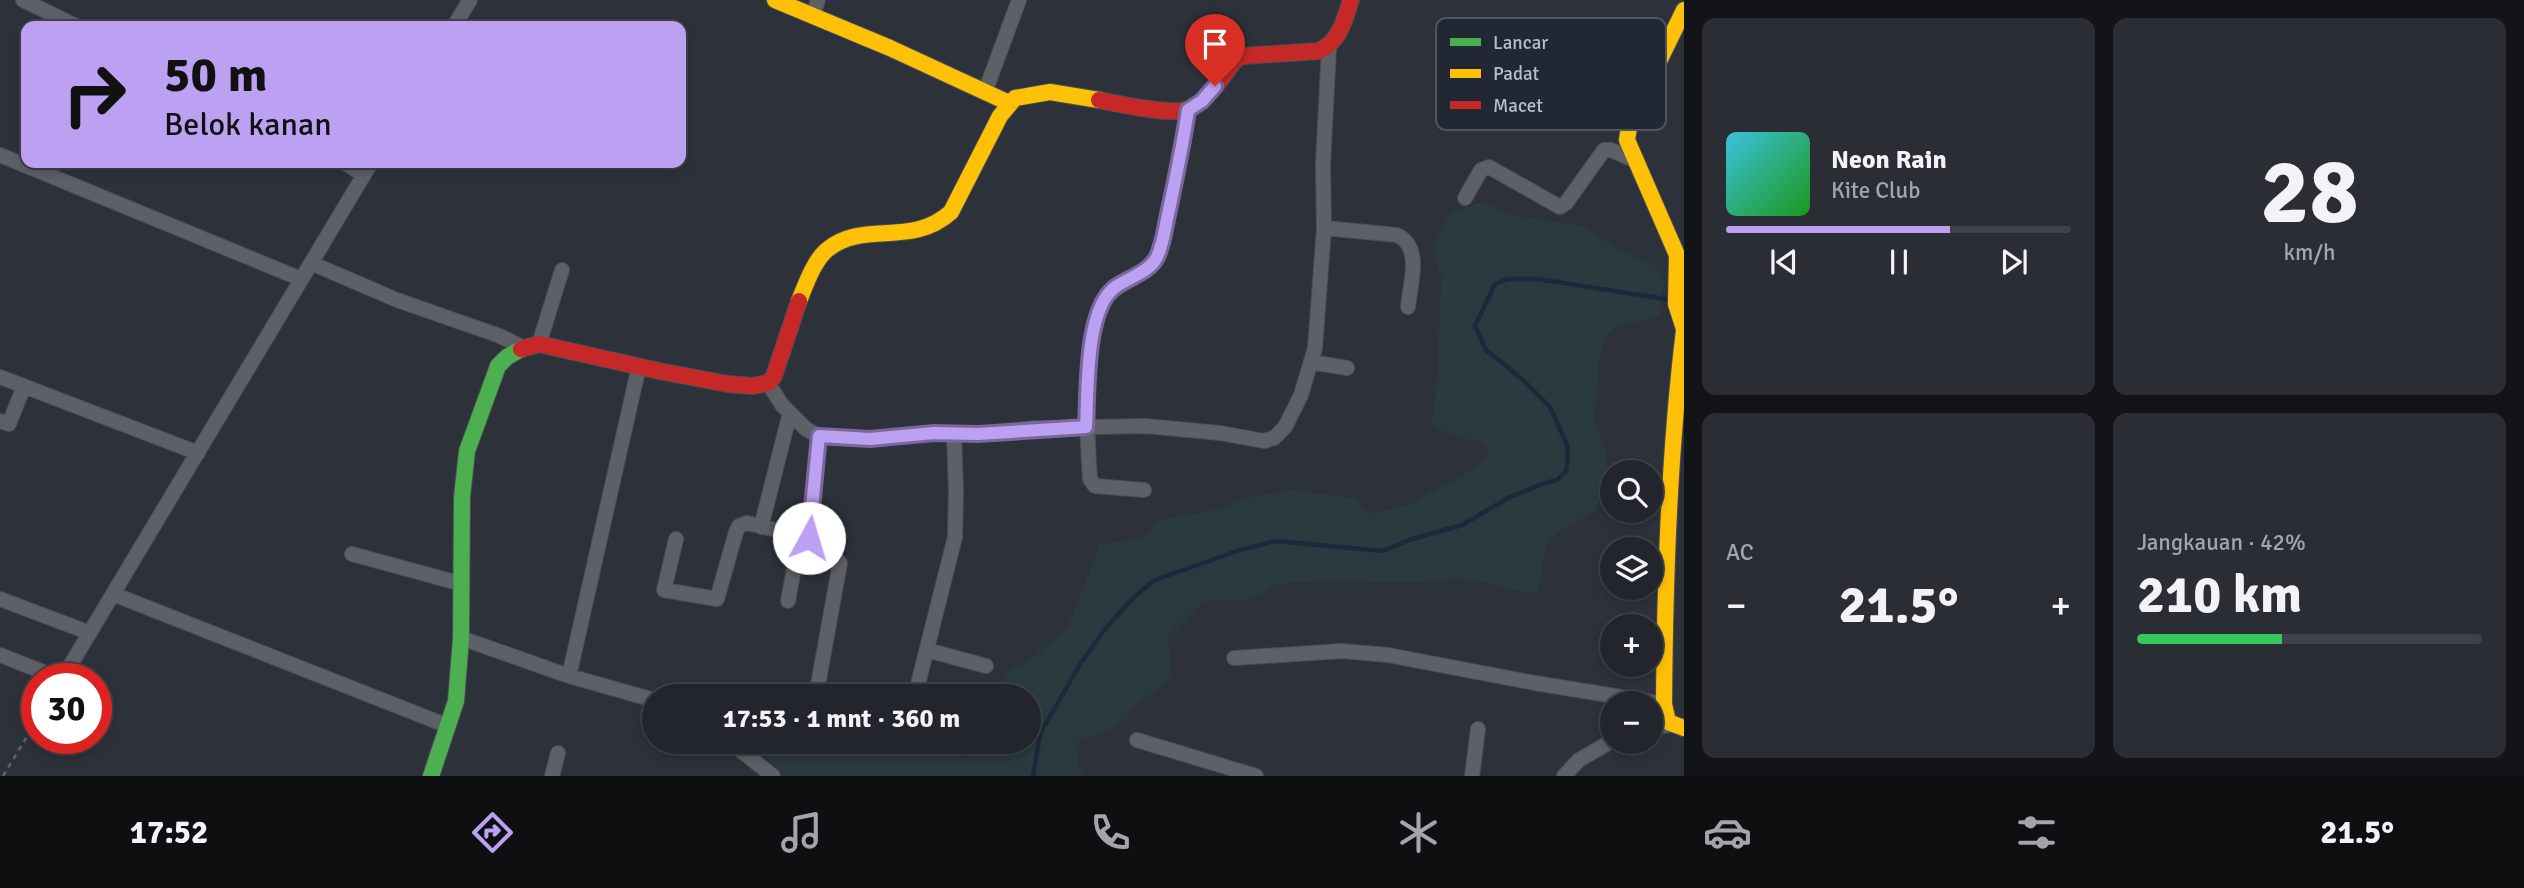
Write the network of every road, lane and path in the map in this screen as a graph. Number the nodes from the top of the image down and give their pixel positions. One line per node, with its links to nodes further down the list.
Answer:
1 (23, 0): 8 (street)
2 (470, 0): 9 (street)
3 (775, 0): 6 (main road)
4 (1019, 0): 12 (street)
5 (1351, 0): 10 (main road)
6 (816, 7): 12 (main road)
7 (1684, 10): 11 (main road)
8 (66, 21)
9 (457, 21)
10 (1329, 47): 14 (main road); 22 (street)
11 (1666, 47)
12 (985, 92): 13 (main road)
13 (1009, 103): 14 (main road); 35 (main road)
14 (1188, 110): 39 (street)
15 (1629, 130): 17 (main road)
16 (0, 155): 18 (street)
17 (1636, 161): 21 (street); 27 (main road)
18 (21, 164)
19 (32, 168): 25 (street)
20 (368, 169): 23 (street)
21 (1465, 198)
22 (1324, 228): 26 (street); 30 (street)
23 (311, 263): 25 (street); 29 (street)
24 (562, 270): 28 (street)
25 (301, 279): 42 (street)
26 (1408, 307)
27 (1684, 329): 33 (main road)
28 (539, 344): 29 (main road); 31 (main road)
29 (522, 347): 48 (main road)
30 (1311, 362): 32 (street); 39 (street)
31 (639, 366): 35 (main road); 60 (street)
32 (1348, 368)
33 (1681, 375): 64 (main road)
34 (0, 377): 36 (street)
35 (768, 383): 37 (street)
36 (24, 386): 38 (street); 42 (street)
37 (790, 413): 41 (street); 44 (street)
38 (0, 421)
39 (1086, 427): 40 (street); 43 (street)
40 (954, 433): 41 (street); 54 (street)
41 (819, 436): 45 (street)
42 (198, 453): 49 (street)
43 (1144, 491)
44 (761, 527): 45 (street); 46 (street)
45 (804, 537): 51 (street); 61 (street)
46 (676, 538)
47 (352, 554): 48 (street)
48 (462, 584): 53 (main road)
49 (113, 594): 52 (street); 65 (street)
50 (0, 599): 52 (street)
51 (788, 601)
52 (90, 633): 58 (street)
53 (461, 638): 60 (street); 65 (main road)
54 (927, 650): 59 (street); 62 (street)
55 (0, 654): 57 (street)
56 (1234, 657): 64 (street)
57 (22, 663)
58 (71, 663)
59 (986, 666)
60 (569, 676): 63 (street)
61 (818, 684)
62 (918, 684)
63 (642, 697)
64 (1664, 704): 66 (main road)
65 (449, 726): 74 (main road)
66 (1677, 727)
67 (1478, 729): 78 (street)
68 (1137, 740): 77 (street)
69 (21, 746): 73 (path)
70 (1600, 748): 79 (street)
71 (558, 753): 75 (street)
72 (745, 754): 76 (street)
73 (3, 776)
74 (431, 776)
75 (552, 776)
76 (773, 776)
77 (1256, 776)
78 (1472, 776)
79 (1564, 776)

